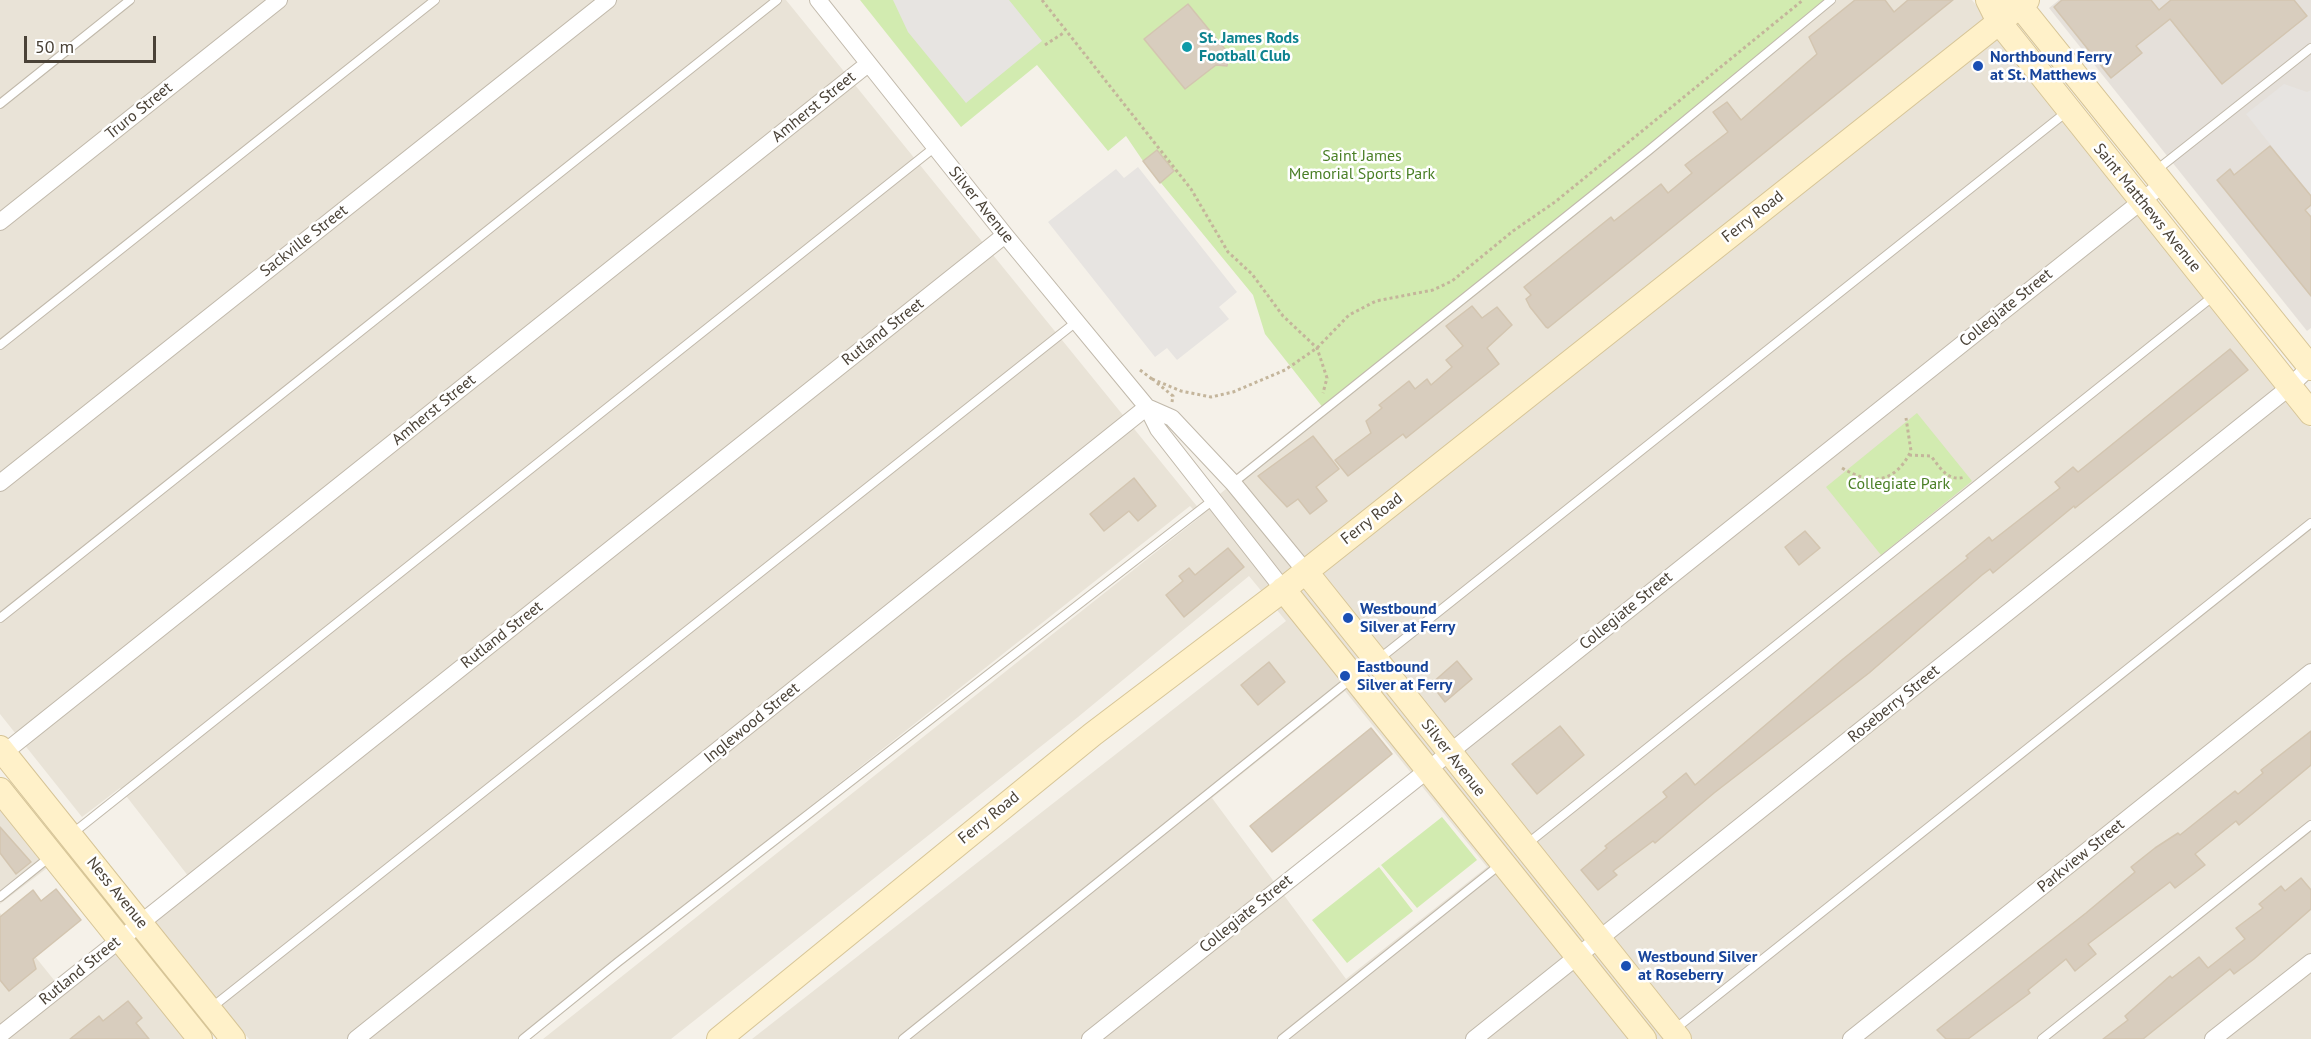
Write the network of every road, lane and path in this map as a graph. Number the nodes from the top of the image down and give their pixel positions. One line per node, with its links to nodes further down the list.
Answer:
1 (130, 0): 17 (lane)
2 (279, 0): 22 (street, Truro Street)
3 (435, 0): 26 (lane)
4 (608, 0): 37 (street, Sackville Street)
5 (777, 0): 44 (lane)
6 (818, 0): 16 (street, Silver Avenue)
7 (1042, 0): 13 (path)
8 (1803, 0): 11 (path)
9 (1831, 0): 33 (lane)
10 (1988, 0): 12 (main road, Saint Matthews Avenue)
11 (1797, 2): 27 (path)
12 (2012, 7): 18 (main road, Saint Matthews Avenue); 20 (main road, Saint Matthews Avenue); 42 (main road, Ferry Road)
13 (1065, 32): 14 (path); 27 (path)
14 (1044, 45)
15 (2311, 48): 20 (lane)
16 (868, 64): 19 (street, Silver Avenue); 48 (street, Amherst Street)
17 (0, 104)
18 (2069, 110): 21 (main road, Saint Matthews Avenue); 45 (lane)
19 (935, 147): 23 (street, Silver Avenue); 53 (lane)
20 (2158, 178): 21 (street, Collegiate Street); 28 (main road, Saint Matthews Avenue)
21 (2141, 200): 24 (main road, Saint Matthews Avenue); 49 (street, Collegiate Street)
22 (0, 222)
23 (1005, 235): 25 (street, Silver Avenue); 58 (street, Rutland Street)
24 (2216, 294): 30 (main road, Saint Matthews Avenue); 39 (lane)
25 (1076, 322): 31 (street, Silver Avenue); 63 (lane)
26 (0, 345)
27 (1317, 348): 29 (path); 33 (path)
28 (2311, 367): 30 (street, Roseberry Street)
29 (1152, 379)
30 (2290, 387): 32 (main road, Saint Matthews Avenue); 60 (street, Roseberry Street)
31 (1147, 407): 38 (street, Silver Avenue); 40 (street, Silver Avenue); 68 (street, Inglewood Street)
32 (2311, 412)
33 (1315, 416): 38 (lane)
34 (1906, 418): 35 (path)
35 (1909, 455): 36 (path); 39 (path)
36 (1842, 468)
37 (0, 483)
38 (1233, 483): 42 (street, Silver Avenue)
39 (1978, 484): 54 (lane)
40 (1213, 500): 43 (street, Silver Avenue); 69 (lane)
41 (2311, 523): 66 (lane)
42 (1306, 572): 43 (main road, Ferry Road); 45 (main road, Silver Avenue)
43 (1283, 589): 47 (main road, Silver Avenue); 70 (main road, Ferry Road)
44 (0, 618)
45 (1377, 662): 49 (main road, Silver Avenue)
46 (2311, 672): 76 (street, Parkview Street)
47 (1354, 677): 50 (main road, Silver Avenue); 71 (lane)
48 (1, 752): 53 (main road, Ness Avenue)
49 (1449, 753): 50 (street, Collegiate Street); 54 (main road, Silver Avenue)
50 (1428, 769): 56 (main road, Silver Avenue); 72 (street, Collegiate Street)
51 (0, 790): 55 (main road, Ness Avenue)
52 (2311, 825): 77 (lane)
53 (70, 836): 58 (main road, Ness Avenue)
54 (1523, 846): 60 (main road, Silver Avenue)
55 (52, 855): 57 (lane); 59 (main road, Ness Avenue)
56 (1503, 863): 61 (main road, Silver Avenue); 73 (lane)
57 (0, 897)
58 (141, 923): 59 (street, Rutland Street); 63 (main road, Ness Avenue)
59 (120, 939): 64 (main road, Ness Avenue); 65 (street, Rutland Street)
60 (1599, 940): 61 (street, Roseberry Street); 66 (main road, Silver Avenue)
61 (1578, 956): 74 (street, Roseberry Street); 75 (main road, Silver Avenue)
62 (2311, 962): 78 (street)
63 (210, 1009): 67 (main road, Ness Avenue)
64 (192, 1034)
65 (0, 1035)
66 (1676, 1035)
67 (234, 1039)
68 (356, 1039)
69 (523, 1039)
70 (718, 1039)
71 (903, 1039)
72 (1090, 1039)
73 (1282, 1039)
74 (1474, 1039)
75 (1644, 1039)
76 (1851, 1039)
77 (2042, 1039)
78 (2213, 1039)

